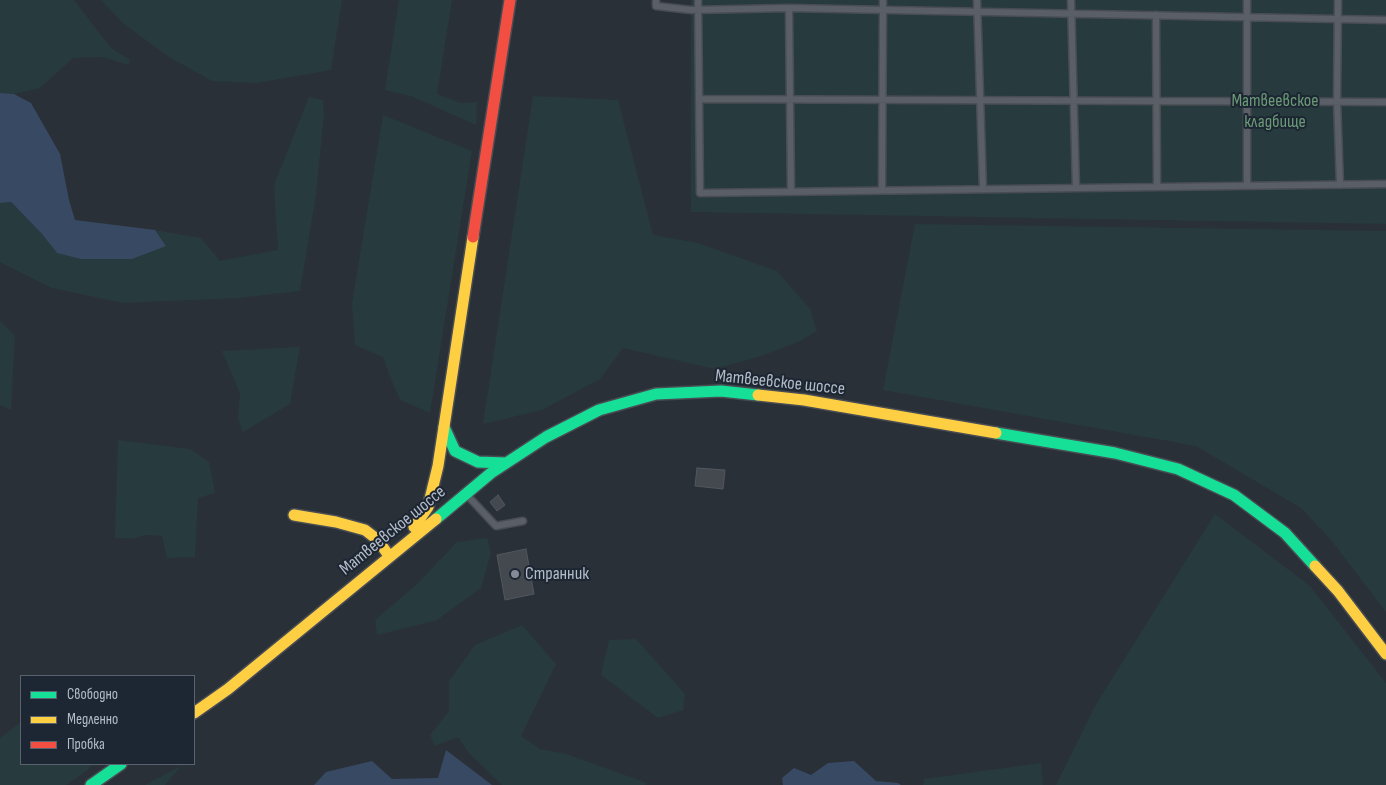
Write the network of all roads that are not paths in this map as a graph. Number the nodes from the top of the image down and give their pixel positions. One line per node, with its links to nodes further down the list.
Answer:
1 (510, 0): 37 (main road)
2 (656, 0): 12 (lane)
3 (698, 0): 12 (lane)
4 (804, 0): 11 (lane)
5 (883, 0): 13 (lane)
6 (977, 0): 14 (lane)
7 (1071, 0): 15 (lane)
8 (1247, 0): 17 (lane)
9 (1338, 0): 18 (lane)
10 (789, 8): 11 (lane); 12 (lane); 21 (lane)
11 (804, 8): 13 (lane)
12 (698, 9): 20 (lane)
13 (883, 10): 14 (lane); 24 (lane)
14 (977, 11): 15 (lane); 22 (lane)
15 (1071, 13): 16 (lane); 23 (lane)
16 (1156, 15): 17 (lane); 25 (lane)
17 (1247, 18): 18 (lane); 26 (lane)
18 (1338, 19): 19 (lane); 27 (lane)
19 (1386, 20)
20 (699, 99): 21 (lane); 36 (lane)
21 (790, 99): 24 (lane); 36 (lane)
22 (980, 100): 23 (lane); 24 (lane); 34 (lane)
23 (1074, 100): 25 (lane); 33 (lane)
24 (883, 101): 35 (lane)
25 (1156, 101): 26 (lane); 32 (lane)
26 (1246, 101): 27 (lane); 31 (lane)
27 (1337, 102): 28 (lane); 30 (lane)
28 (1386, 102)
29 (1386, 184): 30 (lane)
30 (1340, 185): 31 (lane)
31 (1247, 186): 32 (lane)
32 (1157, 187): 33 (lane)
33 (1076, 188): 34 (lane)
34 (983, 189): 35 (lane)
35 (882, 190): 36 (lane)
36 (791, 191)
37 (444, 427): 38 (main road); 42 (main road)
38 (506, 463): 39 (main road, Матвеевское шоссе); 44 (main road, Матвеевское шоссе)
39 (466, 494): 41 (lane); 42 (main road, Матвеевское шоссе)
40 (294, 515): 43 (main road)
41 (523, 521)
42 (402, 545): 43 (main road, Матвеевское шоссе)
43 (389, 556): 45 (main road, Матвеевское шоссе)
44 (1386, 654)
45 (195, 712)
46 (120, 765): 47 (main road)
47 (91, 785)

